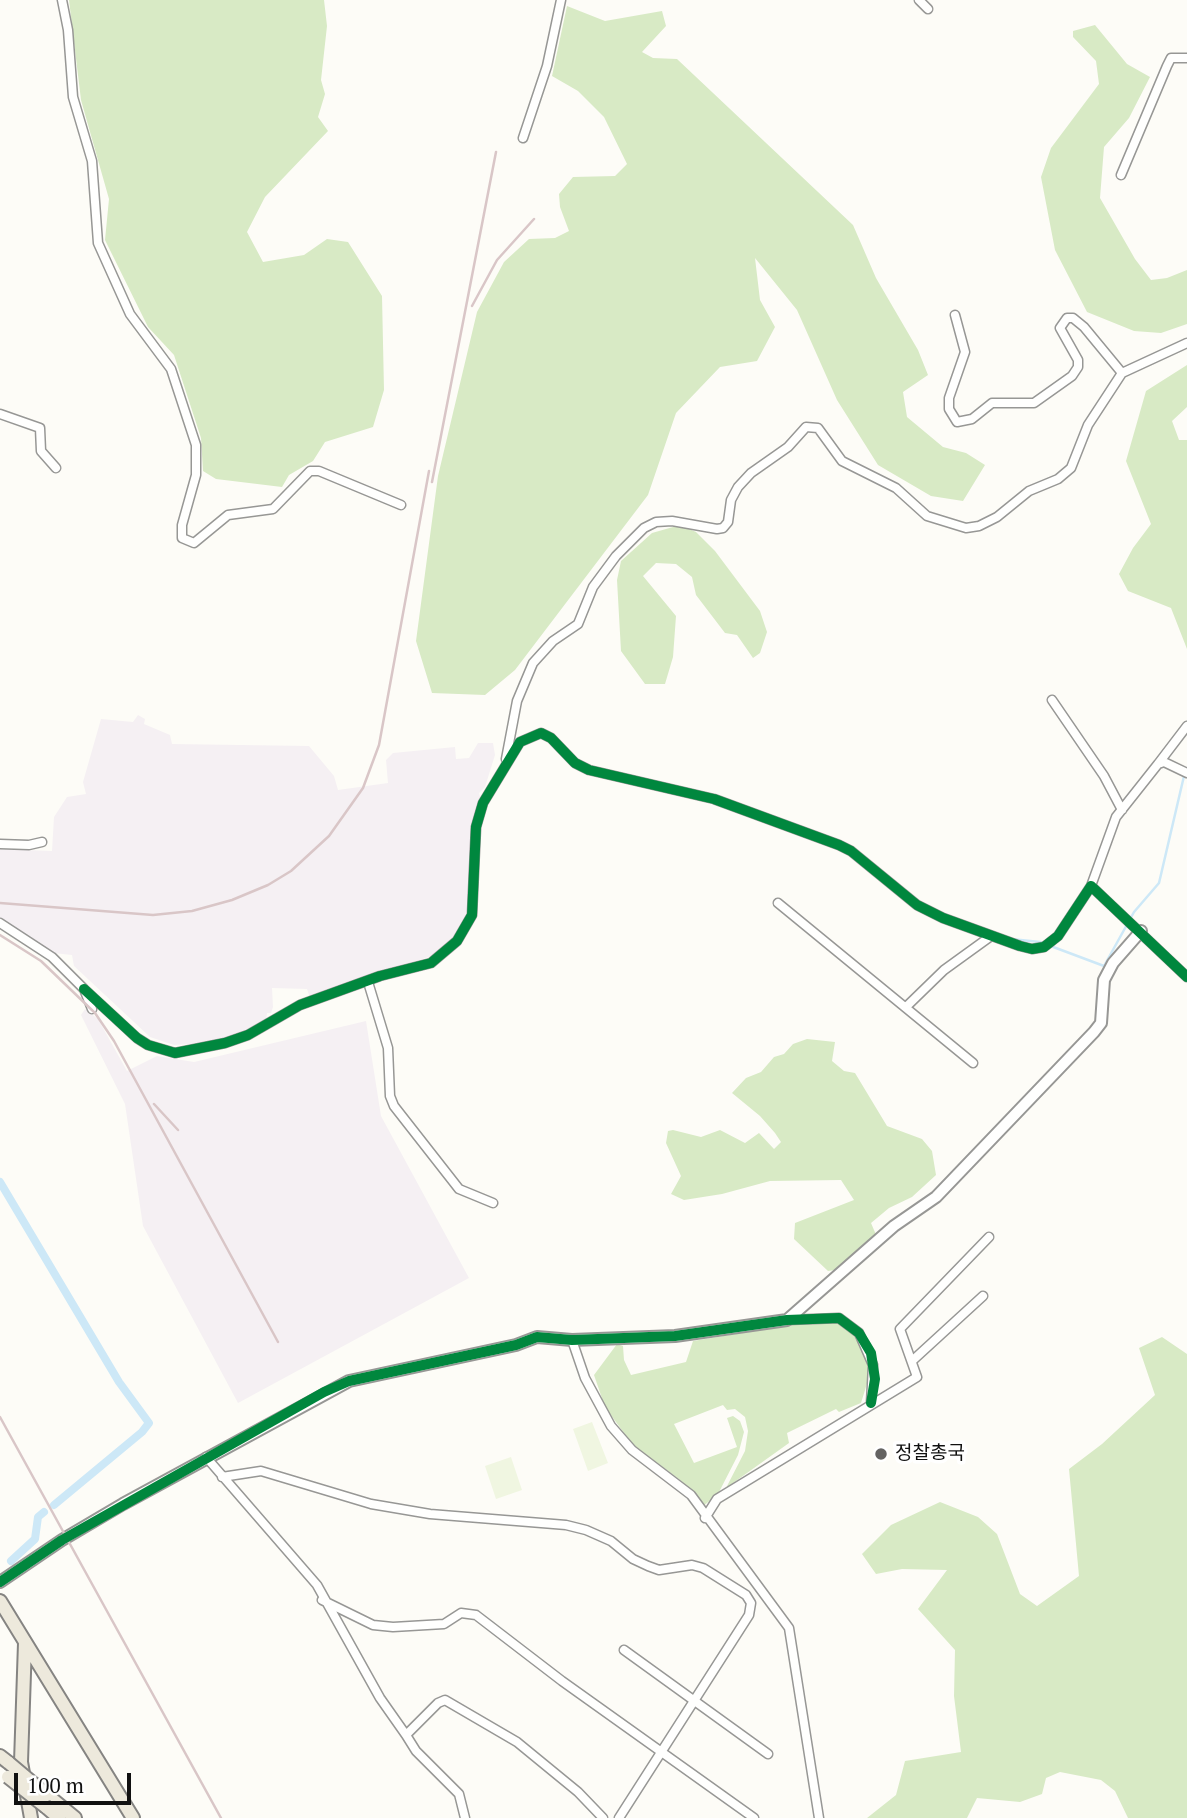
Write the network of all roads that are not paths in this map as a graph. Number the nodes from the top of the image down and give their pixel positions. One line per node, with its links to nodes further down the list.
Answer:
1 (62, 0): 13 (street)
2 (561, 0): 6 (street)
3 (919, 0): 4 (street)
4 (928, 9)
5 (1187, 58): 7 (street)
6 (523, 138)
7 (1121, 175)
8 (955, 315): 10 (street)
9 (1187, 343): 10 (street)
10 (1122, 373): 17 (street)
11 (0, 414): 12 (street)
12 (56, 468)
13 (401, 506)
14 (1052, 700): 19 (street)
15 (1187, 726): 16 (street)
16 (1158, 764): 18 (street); 19 (street)
17 (505, 765): 26 (street); 28 (street)
18 (1185, 772)
19 (1122, 810): 22 (street)
20 (42, 842): 21 (street)
21 (0, 844)
22 (1091, 886): 25 (street); 26 (street)
23 (778, 903): 30 (street)
24 (0, 923): 29 (street)
25 (1141, 931): 27 (street); 36 (street)
26 (991, 936): 30 (street)
27 (1187, 977)
28 (368, 982): 29 (street); 33 (street)
29 (84, 989): 31 (street)
30 (907, 1006): 32 (street)
31 (92, 1009)
32 (973, 1063)
33 (493, 1203)
34 (989, 1237): 38 (street)
35 (983, 1296): 38 (street)
36 (787, 1320): 37 (street); 39 (street)
37 (572, 1340): 40 (street); 42 (street)
38 (912, 1361): 39 (street)
39 (871, 1403): 42 (street)
40 (206, 1457): 41 (street); 43 (street)
41 (222, 1477): 44 (street); 48 (street)
42 (705, 1518): 62 (street)
43 (0, 1582)
44 (323, 1600): 49 (street); 50 (street)
45 (0, 1601): 46 (main road)
46 (25, 1643): 54 (main road); 57 (main road)
47 (624, 1650): 48 (street)
48 (692, 1702): 50 (street); 51 (street)
49 (406, 1735): 58 (street); 59 (street)
50 (663, 1751): 60 (street); 61 (street)
51 (768, 1754)
52 (4, 1766): 53 (main road, bridge)
53 (47, 1801): 55 (main road); 56 (main road)
54 (31, 1818)
55 (59, 1818)
56 (75, 1818)
57 (133, 1818)
58 (465, 1818)
59 (603, 1818)
60 (619, 1818)
61 (754, 1818)
62 (819, 1818)

